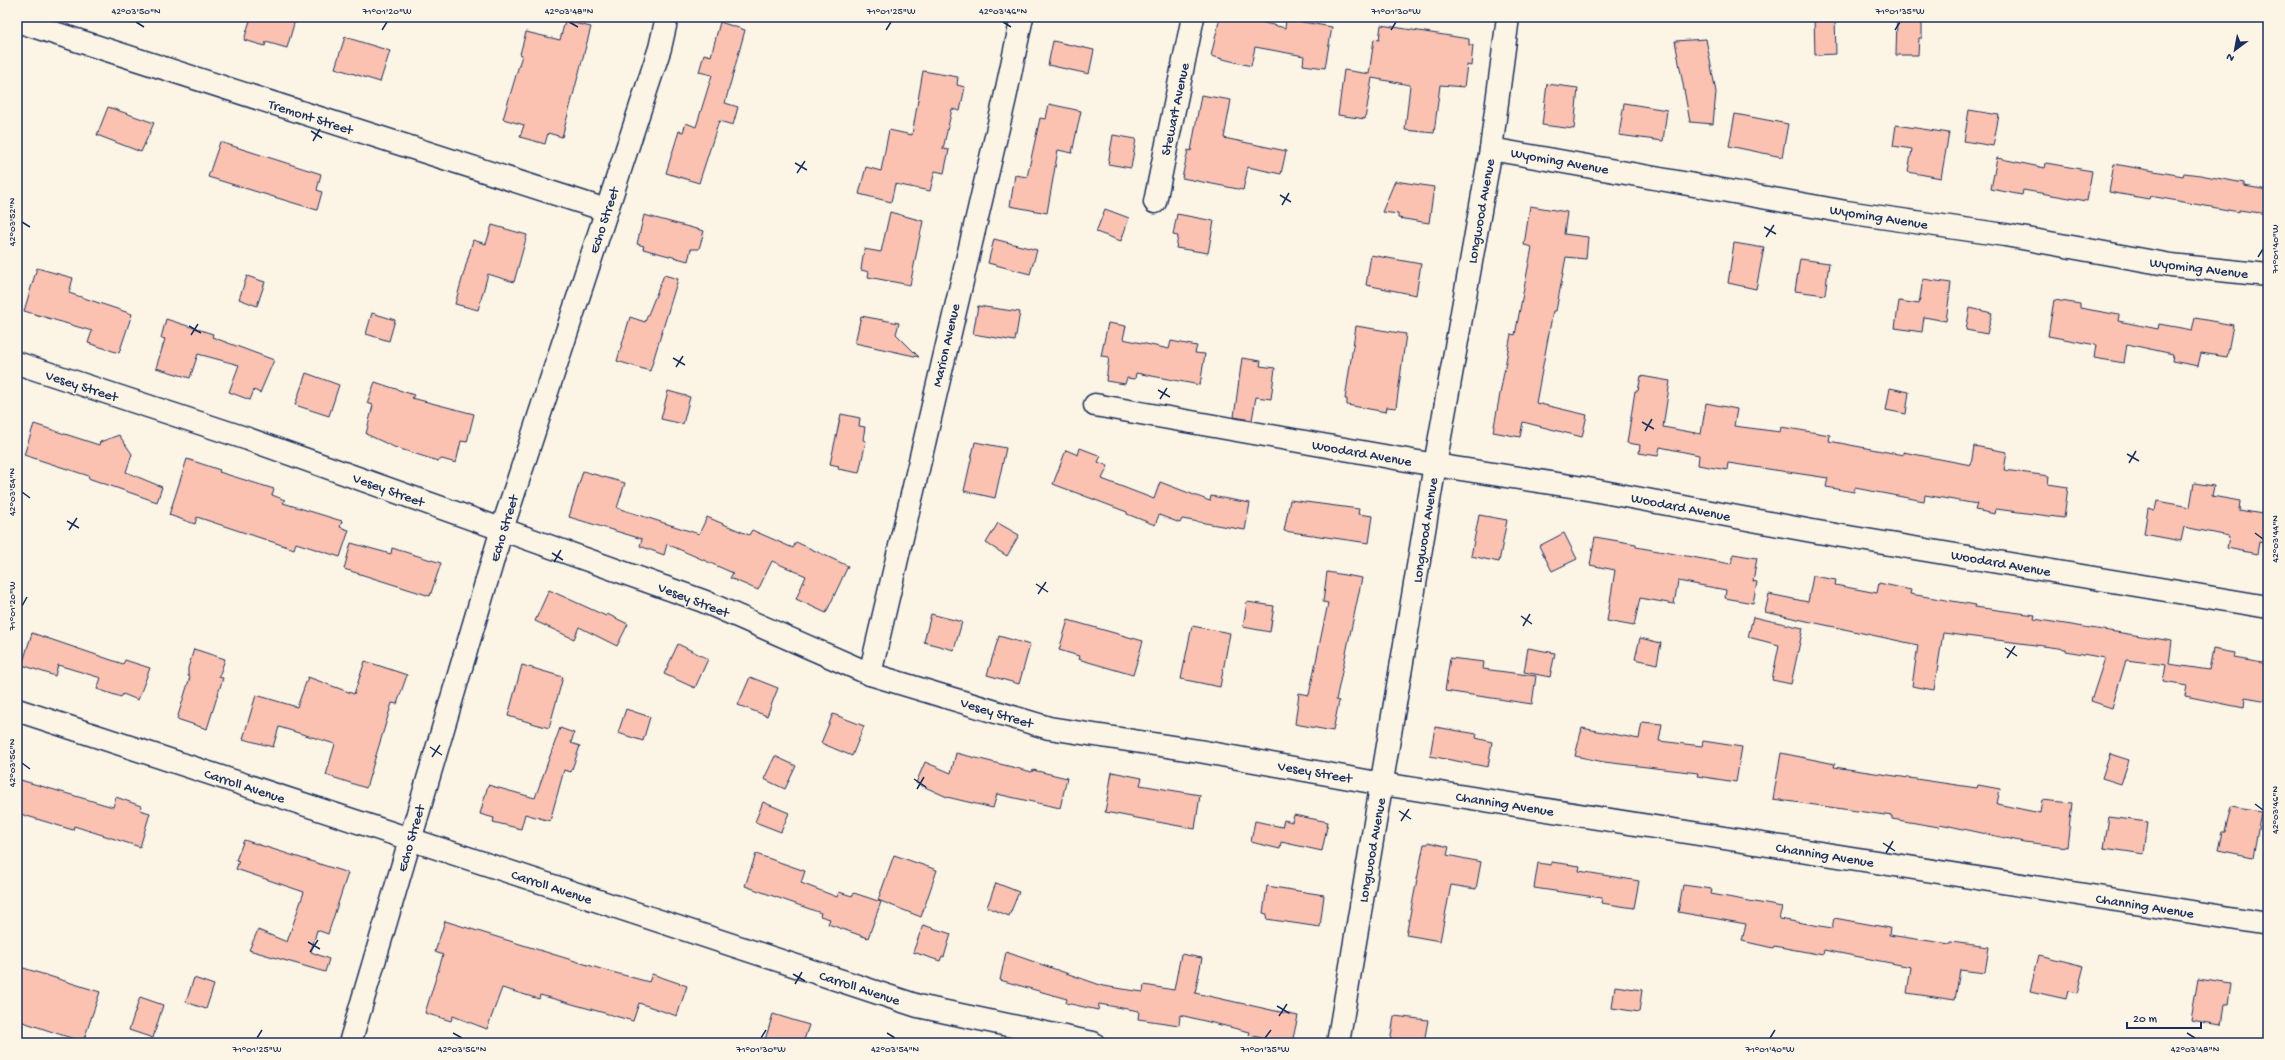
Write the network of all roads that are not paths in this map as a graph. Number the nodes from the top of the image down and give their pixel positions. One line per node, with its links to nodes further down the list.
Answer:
1 (667, 17): 8 (street, Echo Street)
2 (1022, 17): 15 (street, Marion Avenue)
3 (1193, 17): 7 (street, Stewart Avenue)
4 (1508, 17): 6 (street, Longwood Avenue)
5 (17, 21): 8 (street, Tremont Street)
6 (1491, 149): 9 (street, Wyoming Avenue); 12 (street, Longwood Avenue)
7 (1155, 202)
8 (606, 210): 13 (street, Echo Street)
9 (2268, 275)
10 (17, 363): 13 (street, Vesey Street)
11 (1095, 405): 12 (street, Woodard Avenue)
12 (1435, 465): 14 (street, Woodard Avenue); 17 (street, Longwood Avenue)
13 (502, 529): 15 (street, Vesey Street); 18 (street, Echo Street)
14 (2268, 607)
15 (870, 674): 17 (street, Vesey Street)
16 (17, 710): 18 (street, Carroll Avenue)
17 (1383, 784): 19 (street, Channing Avenue); 22 (street, Longwood Avenue)
18 (409, 839): 20 (street, Echo Street); 21 (street, Carroll Avenue)
19 (2268, 924)
20 (350, 1043)
21 (1093, 1043)
22 (1338, 1043)

